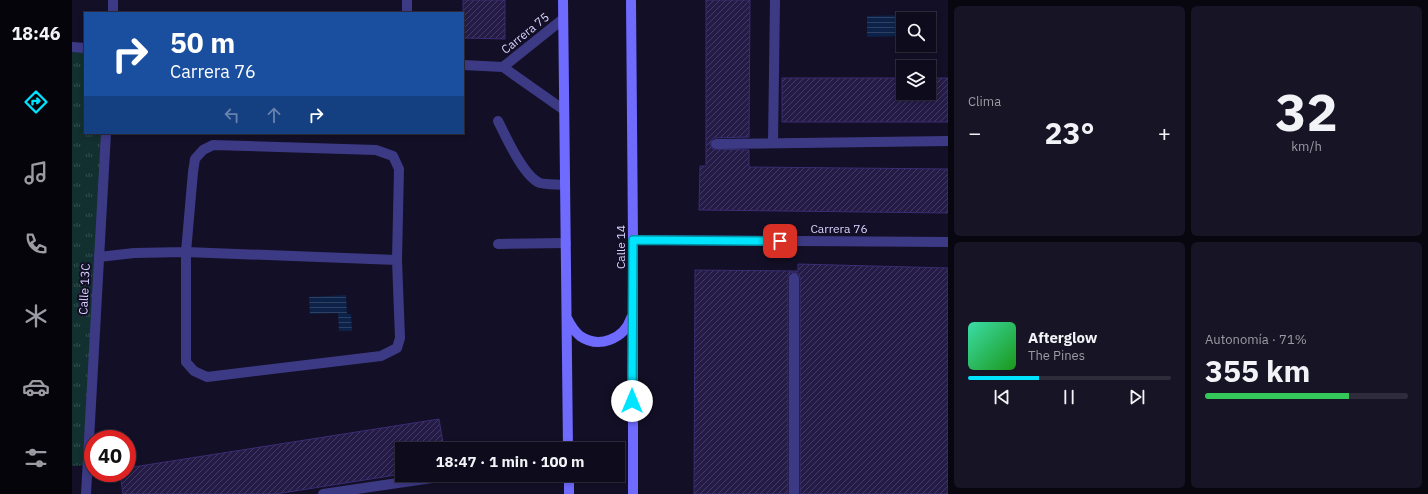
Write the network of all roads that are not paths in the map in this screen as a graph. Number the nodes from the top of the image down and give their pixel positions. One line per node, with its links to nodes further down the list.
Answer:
1 (114, 0): 6 (street)
2 (407, 0): 7 (street)
3 (563, 0): 8 (street)
4 (631, 0): 20 (street, Calle 14)
5 (775, 0): 17 (street)
6 (113, 12)
7 (407, 12)
8 (563, 19): 12 (street, Carrera 75); 13 (street)
9 (72, 47): 10 (street)
10 (84, 48)
11 (464, 65): 12 (street, Carrera 75)
12 (503, 67): 13 (street, Carrera 75)
13 (564, 110): 19 (street)
14 (498, 121): 19 (street)
15 (106, 134): 25 (street, Calle 13C)
16 (948, 142): 17 (street)
17 (773, 143): 18 (street)
18 (716, 144)
19 (565, 185): 22 (street)
20 (633, 240): 21 (street, Carrera 76); 29 (street, Calle 14)
21 (948, 242)
22 (566, 243): 23 (street); 28 (street)
23 (498, 244)
24 (186, 252): 25 (street); 26 (street); 26 (street); 26 (street)
25 (99, 257): 33 (street, Calle 13C)
26 (397, 260)
27 (794, 278): 37 (street)
28 (567, 308): 29 (street); 30 (street)
29 (632, 308): 36 (street, Calle 14)
30 (568, 442)
31 (405, 482): 34 (street)
32 (568, 482): 35 (street)
33 (86, 494)
34 (323, 494)
35 (569, 494)
36 (633, 494)
37 (794, 494)

